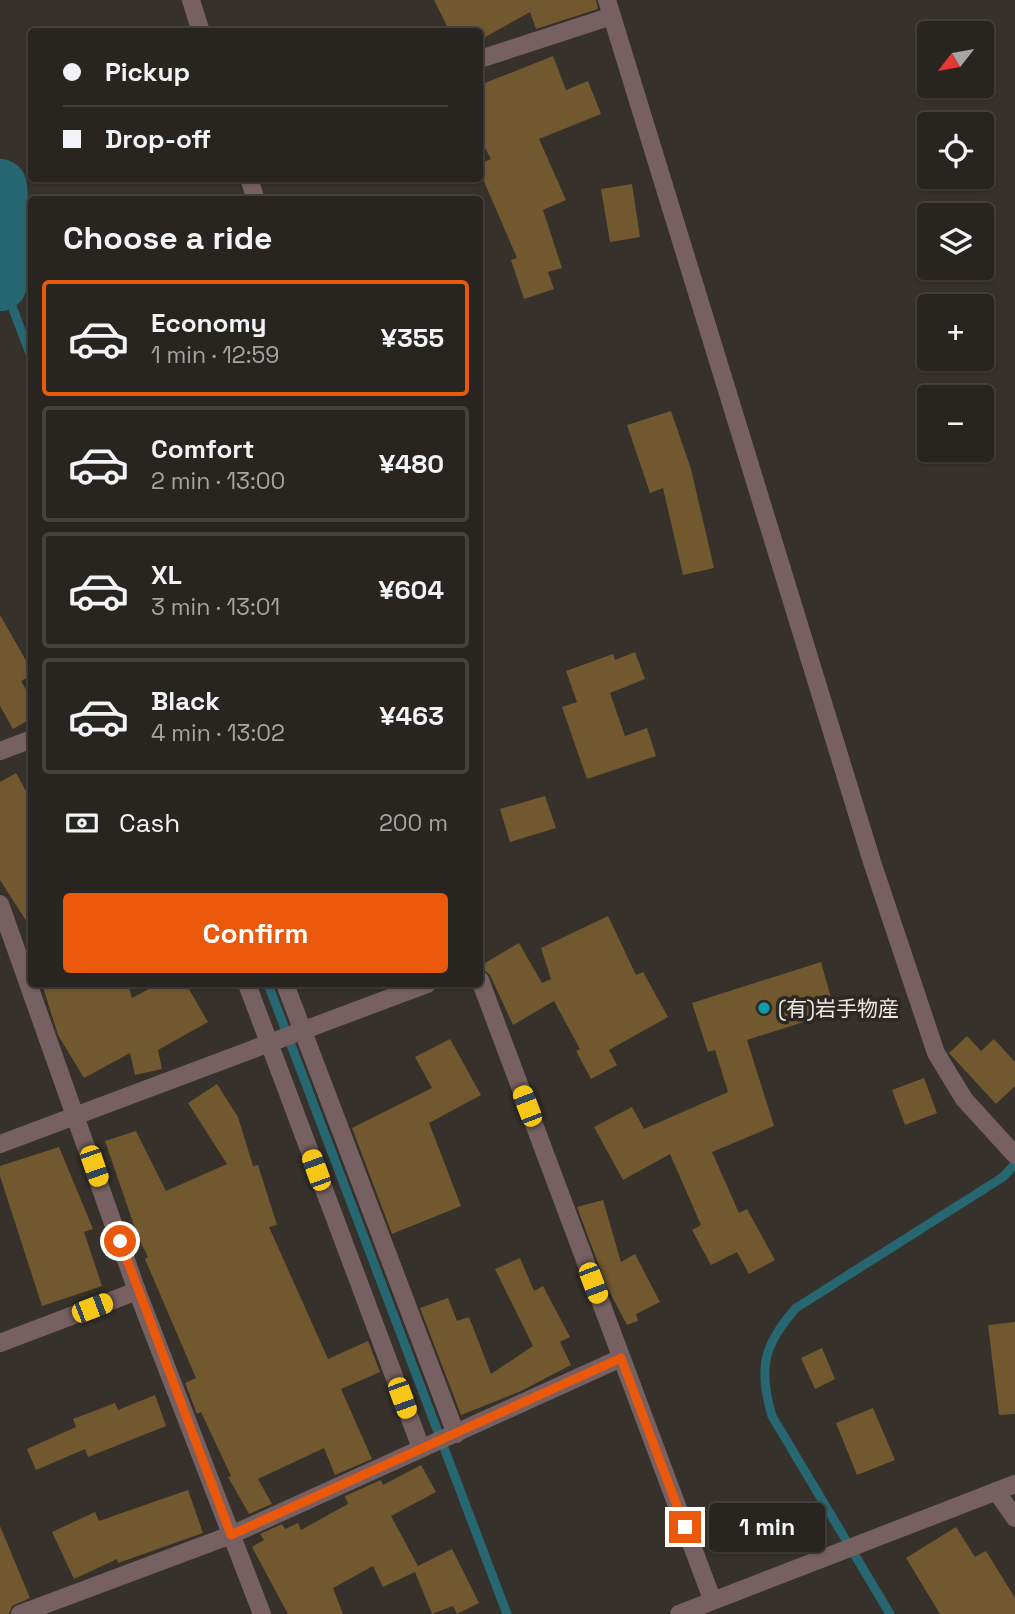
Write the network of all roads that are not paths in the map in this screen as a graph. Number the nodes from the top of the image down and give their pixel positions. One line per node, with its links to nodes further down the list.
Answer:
1 (191, 0): 3 (street)
2 (610, 8): 4 (street); 17 (street)
3 (200, 28)
4 (483, 58)
5 (28, 740): 6 (street)
6 (0, 751)
7 (0, 904): 8 (street)
8 (7, 944): 15 (street)
9 (248, 987): 14 (street)
10 (286, 987): 13 (street)
11 (419, 987): 13 (street)
12 (483, 987): 20 (street)
13 (302, 1031): 14 (street); 21 (street)
14 (269, 1044): 15 (street); 22 (street)
15 (77, 1115): 16 (street); 18 (street)
16 (0, 1144)
17 (1015, 1155)
18 (137, 1291): 19 (street); 26 (street)
19 (0, 1343)
20 (621, 1358): 21 (street); 27 (street)
21 (456, 1434): 22 (street)
22 (421, 1448): 26 (street)
23 (1015, 1484): 24 (street)
24 (996, 1491): 25 (street); 27 (street)
25 (1015, 1518)
26 (231, 1535): 28 (street); 29 (street)
27 (712, 1599): 30 (street)
28 (20, 1614)
29 (262, 1614)
30 (679, 1614)

